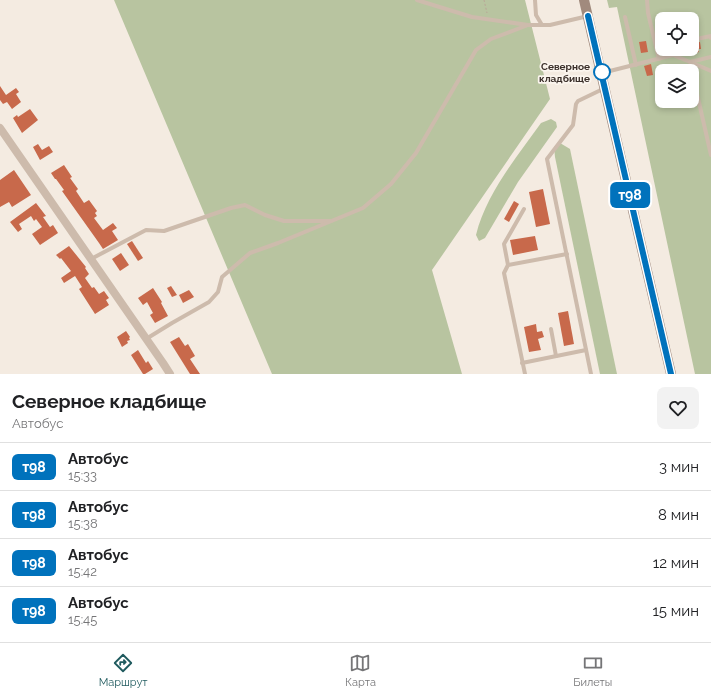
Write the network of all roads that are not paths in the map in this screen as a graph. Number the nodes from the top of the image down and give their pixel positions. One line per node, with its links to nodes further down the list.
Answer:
1 (417, 0): 7 (lane)
2 (535, 0): 8 (lane)
3 (584, 0): 5 (main road)
4 (647, 0): 14 (lane)
5 (588, 16): 8 (lane); 18 (main road)
6 (626, 17): 16 (lane)
7 (528, 25): 8 (lane); 24 (lane)
8 (542, 25)
9 (699, 38): 10 (lane)
10 (711, 38)
11 (670, 56): 14 (lane)
12 (675, 56): 15 (lane)
13 (711, 57): 15 (lane)
14 (659, 59): 16 (lane)
15 (690, 62): 17 (lane)
16 (636, 65): 18 (lane)
17 (711, 71)
18 (602, 73): 19 (main road)
19 (605, 87): 25 (lane); 36 (main road)
20 (699, 103): 22 (lane)
21 (0, 128): 26 (street)
22 (711, 155)
23 (524, 209): 27 (lane)
24 (333, 221): 26 (lane); 29 (lane)
25 (567, 254): 27 (lane); 30 (lane)
26 (91, 259): 29 (street)
27 (508, 265): 32 (lane)
28 (551, 329): 31 (lane)
29 (146, 339): 33 (street)
30 (586, 350): 31 (lane); 35 (lane)
31 (556, 356): 32 (lane)
32 (522, 363): 34 (lane)
33 (170, 374)
34 (525, 374)
35 (591, 374)
36 (671, 374)

